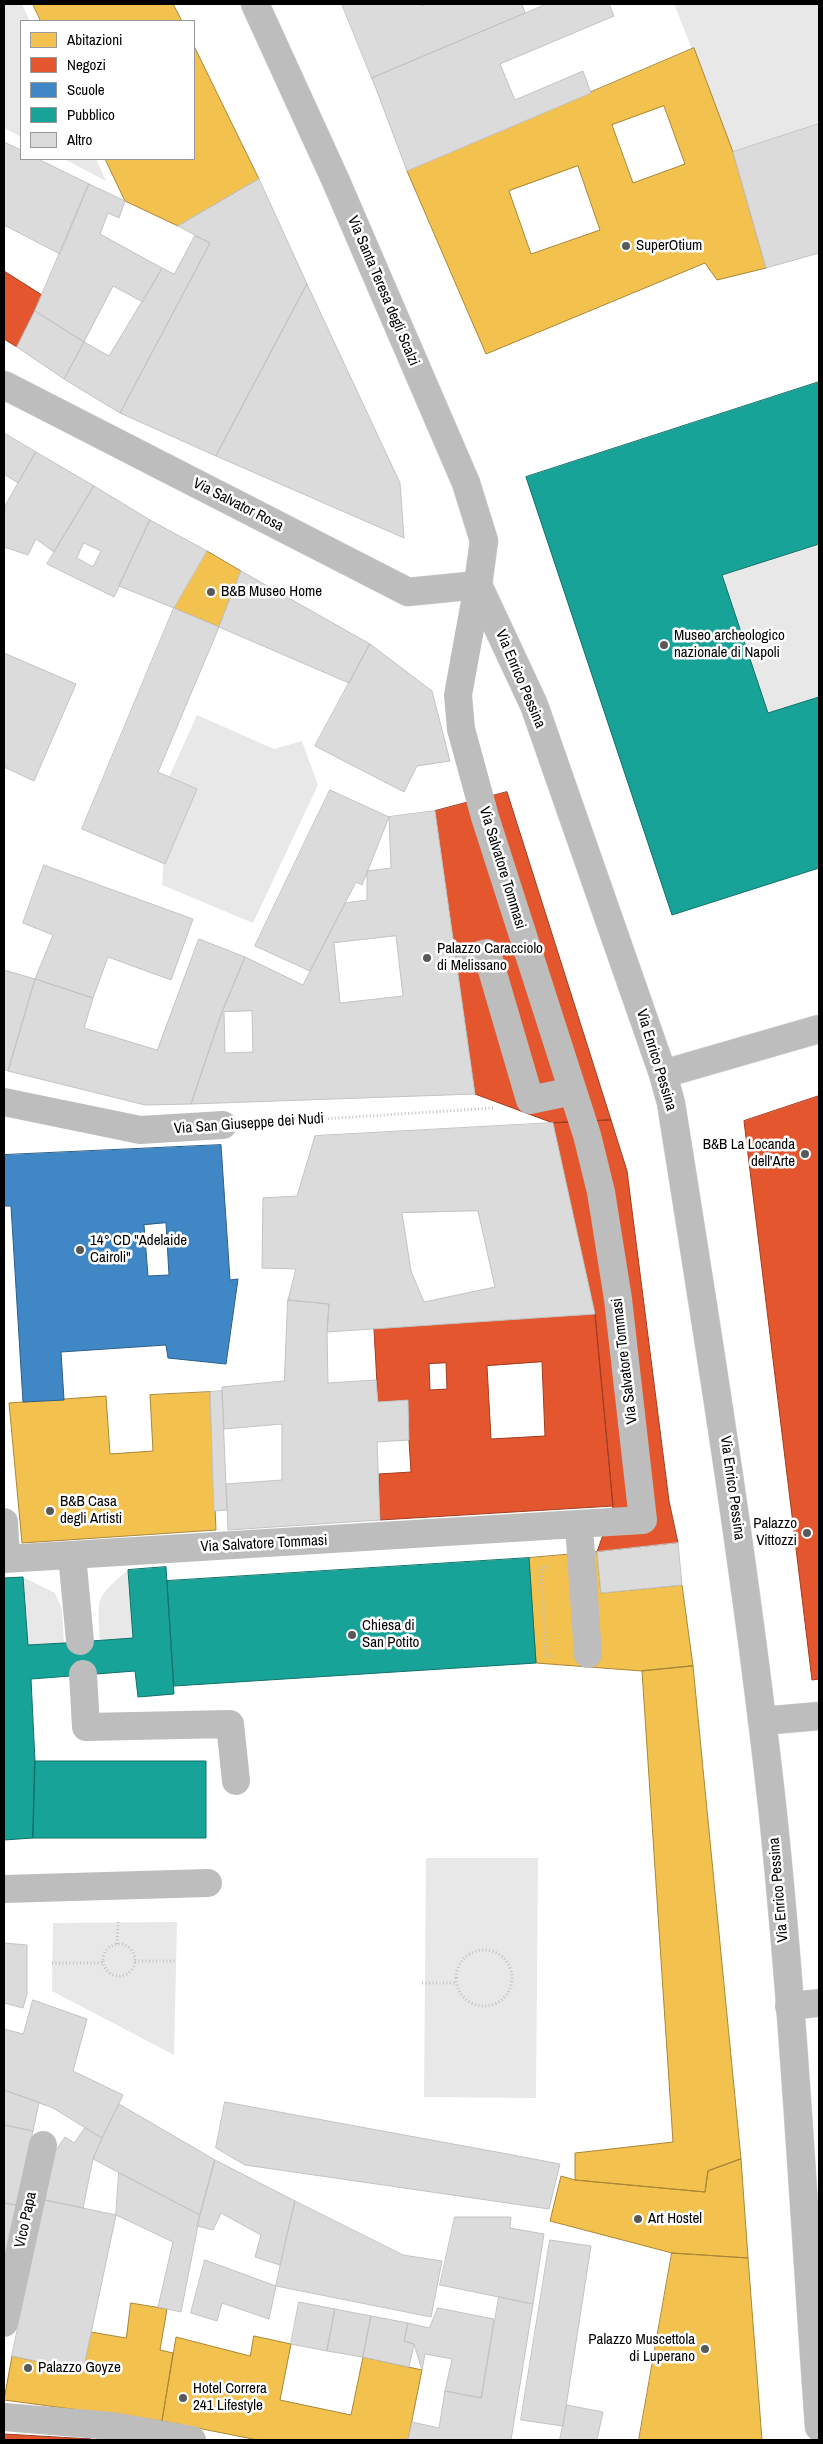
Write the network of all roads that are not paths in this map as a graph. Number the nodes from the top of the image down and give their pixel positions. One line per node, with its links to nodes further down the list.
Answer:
1 (255, 4): 3 (main road, Via Santa Teresa degli Scalzi)
2 (4, 386): 3 (main road, Via Salvator Rosa)
3 (478, 585): 6 (main road, Via Enrico Pessina); 7 (main road, Via Salvatore Tommasi)
4 (469, 958): 7 (main road)
5 (819, 1029): 6 (main road)
6 (664, 1074): 18 (main road, Via Enrico Pessina)
7 (573, 1092): 11 (main road, Via Salvatore Tommasi)
8 (4, 1102): 9 (main road, Via San Giuseppe dei Nudi)
9 (223, 1126)
10 (4, 1522): 13 (main road)
11 (579, 1524): 12 (main road, Via Salvatore Tommasi); 15 (main road)
12 (72, 1555): 13 (main road, Via Salvatore Tommasi); 14 (main road)
13 (5, 1559)
14 (80, 1641)
15 (588, 1654)
16 (83, 1674): 19 (main road)
17 (819, 1716): 18 (main road)
18 (762, 1721): 23 (main road, Via Enrico Pessina)
19 (236, 1781)
20 (208, 1883): 21 (main road)
21 (4, 1888)
22 (819, 2003): 23 (main road)
23 (789, 2006): 25 (main road, Via Enrico Pessina)
24 (43, 2145): 26 (main road, Vico Papa)
25 (815, 2300): 28 (main road, Via Enrico Pessina)
26 (4, 2324)
27 (4, 2417): 29 (main road)
28 (819, 2427)
29 (184, 2440)

